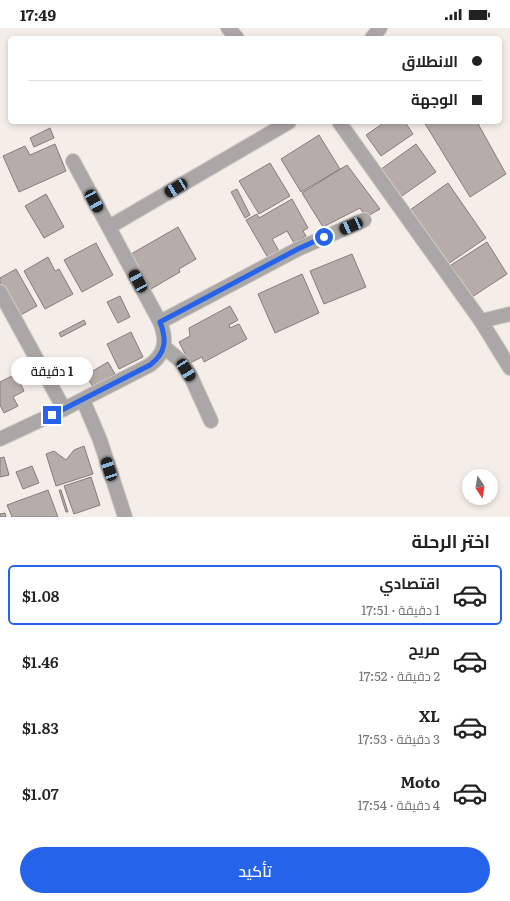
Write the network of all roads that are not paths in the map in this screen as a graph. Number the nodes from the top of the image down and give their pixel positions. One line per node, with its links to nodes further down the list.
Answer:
1 (228, 28): 3 (street)
2 (380, 28): 4 (street)
3 (235, 36)
4 (374, 36)
5 (283, 124): 9 (street)
6 (340, 124): 12 (street)
7 (73, 161): 9 (street)
8 (364, 220): 13 (street)
9 (109, 227): 13 (street)
10 (0, 292): 17 (street)
11 (510, 314): 12 (street)
12 (482, 321): 15 (street)
13 (160, 322): 14 (street)
14 (164, 347): 16 (street); 18 (street)
15 (510, 368)
16 (83, 400): 17 (street); 20 (street)
17 (64, 409): 19 (street)
18 (210, 422)
19 (0, 439)
20 (125, 517)

